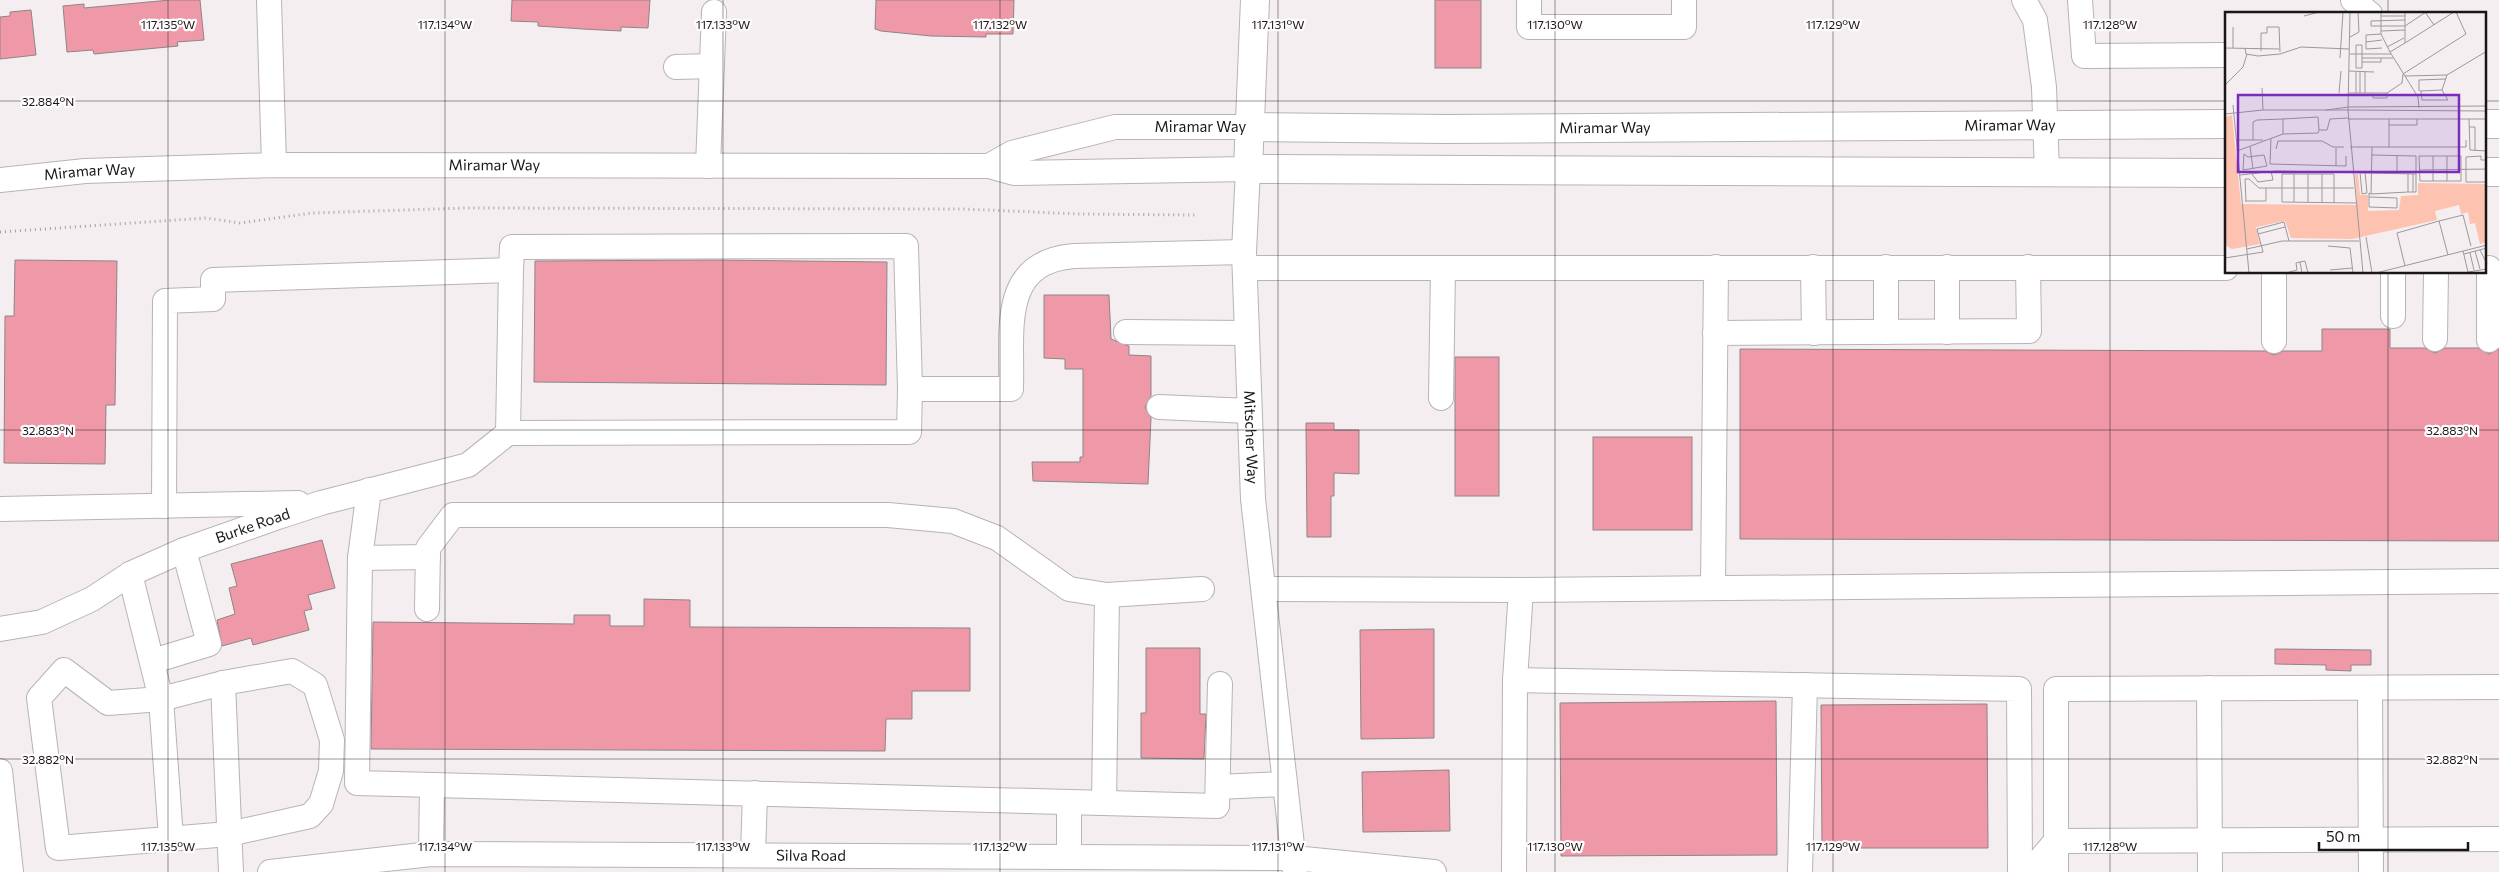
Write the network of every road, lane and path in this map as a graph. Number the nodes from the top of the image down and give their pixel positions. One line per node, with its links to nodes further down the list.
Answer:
1 (269, 0): 18 (street)
2 (1255, 0): 17 (main road, Mitscher Way)
3 (1529, 0): 4 (street)
4 (1684, 0)
5 (2024, 0): 13 (street)
6 (2080, 0): 10 (street)
7 (2353, 0): 9 (street)
8 (714, 12): 11 (street)
9 (2368, 12)
10 (2225, 55)
11 (712, 66): 12 (street); 19 (street)
12 (676, 67)
13 (2047, 124): 14 (main road, Miramar Way); 17 (main road, Miramar Way); 24 (street)
14 (2225, 124)
15 (2486, 124): 16 (main road)
16 (2499, 124)
17 (1251, 127): 20 (street, Miramar Way); 21 (main road, Mitscher Way)
18 (274, 165): 19 (street, Miramar Way); 26 (street, Miramar Way)
19 (708, 166): 20 (street, Miramar Way)
20 (989, 166): 21 (street, Miramar Way)
21 (1248, 170): 24 (main road, Miramar Way); 29 (street, Mitscher Way)
22 (2486, 172): 23 (main road)
23 (2499, 172)
24 (2047, 173): 25 (main road, Miramar Way)
25 (2225, 173)
26 (0, 180)
27 (1195, 216): 28 (path)
28 (0, 232)
29 (1245, 260): 30 (street); 46 (street, Mitscher Way); 52 (street)
30 (1443, 268): 31 (street); 53 (street)
31 (1716, 268): 32 (street); 47 (street)
32 (1814, 268): 33 (street); 48 (street)
33 (1886, 268): 34 (street); 44 (street)
34 (1947, 268): 35 (street); 45 (street)
35 (2028, 268): 36 (street); 45 (street)
36 (2225, 268)
37 (2491, 268): 50 (street)
38 (511, 270): 52 (street); 56 (street); 59 (street)
39 (2274, 274): 51 (street)
40 (2393, 274): 42 (street)
41 (2436, 274): 49 (street)
42 (2393, 316)
43 (1126, 332): 46 (street)
44 (1886, 332): 45 (street); 48 (street)
45 (1948, 332)
46 (1246, 333): 55 (street, Mitscher Way)
47 (1715, 333): 48 (street); 66 (street)
48 (1814, 333)
49 (2434, 339)
50 (2490, 340)
51 (2274, 342)
52 (910, 389): 56 (street)
53 (1441, 398)
54 (1159, 407): 55 (street)
55 (1249, 411): 68 (street, Mitscher Way)
56 (508, 432): 57 (street, Burke Road)
57 (369, 490): 58 (street, Burke Road); 63 (street)
58 (321, 503): 59 (street); 61 (street, Burke Road)
59 (164, 506): 60 (street)
60 (0, 509)
61 (184, 550): 64 (street, Burke Road); 73 (street)
62 (428, 557): 63 (street); 70 (street); 71 (street)
63 (360, 558): 84 (street)
64 (130, 574): 72 (street, Burke Road); 73 (street)
65 (2499, 581): 66 (street)
66 (1713, 588): 69 (street)
67 (1202, 589): 70 (street)
68 (1265, 589): 69 (street); 83 (street, Mitscher Way)
69 (1521, 590): 74 (street)
70 (1107, 595): 88 (street)
71 (427, 609)
72 (0, 629)
73 (153, 662): 81 (street)
74 (1515, 680): 77 (street); 106 (street)
75 (223, 683): 81 (street); 89 (street); 89 (street)
76 (1220, 684): 85 (street)
77 (1805, 686): 101 (street); 107 (street)
78 (2499, 687): 80 (street)
79 (2209, 688): 80 (street); 92 (street); 94 (street)
80 (2370, 688): 93 (street)
81 (161, 699): 90 (street); 90 (street)
82 (0, 770): 102 (street)
83 (1285, 784): 85 (street); 98 (street, Mitscher Way)
84 (432, 785): 86 (street); 95 (street)
85 (1218, 787): 88 (street)
86 (754, 793): 87 (street); 96 (street)
87 (1069, 802): 88 (street); 97 (street)
88 (1104, 803)
89 (229, 834): 90 (street); 103 (street)
90 (172, 838)
91 (2499, 839): 93 (street)
92 (2210, 840): 93 (street); 94 (street); 109 (street)
93 (2371, 840): 110 (street)
94 (2056, 841): 101 (street); 108 (street)
95 (432, 854): 96 (street, Silva Road); 99 (street, Silva Road)
96 (753, 854): 97 (street, Silva Road)
97 (1069, 856): 98 (street, Silva Road)
98 (1294, 865): 100 (street, Silva Road)
99 (372, 866): 104 (street, Silva Road)
100 (1383, 870): 105 (street, Silva Road)
101 (2020, 870)
102 (10, 872)
103 (231, 872)
104 (270, 872)
105 (1434, 872)
106 (1514, 872)
107 (1800, 872)
108 (2056, 872)
109 (2210, 872)
110 (2371, 872)

